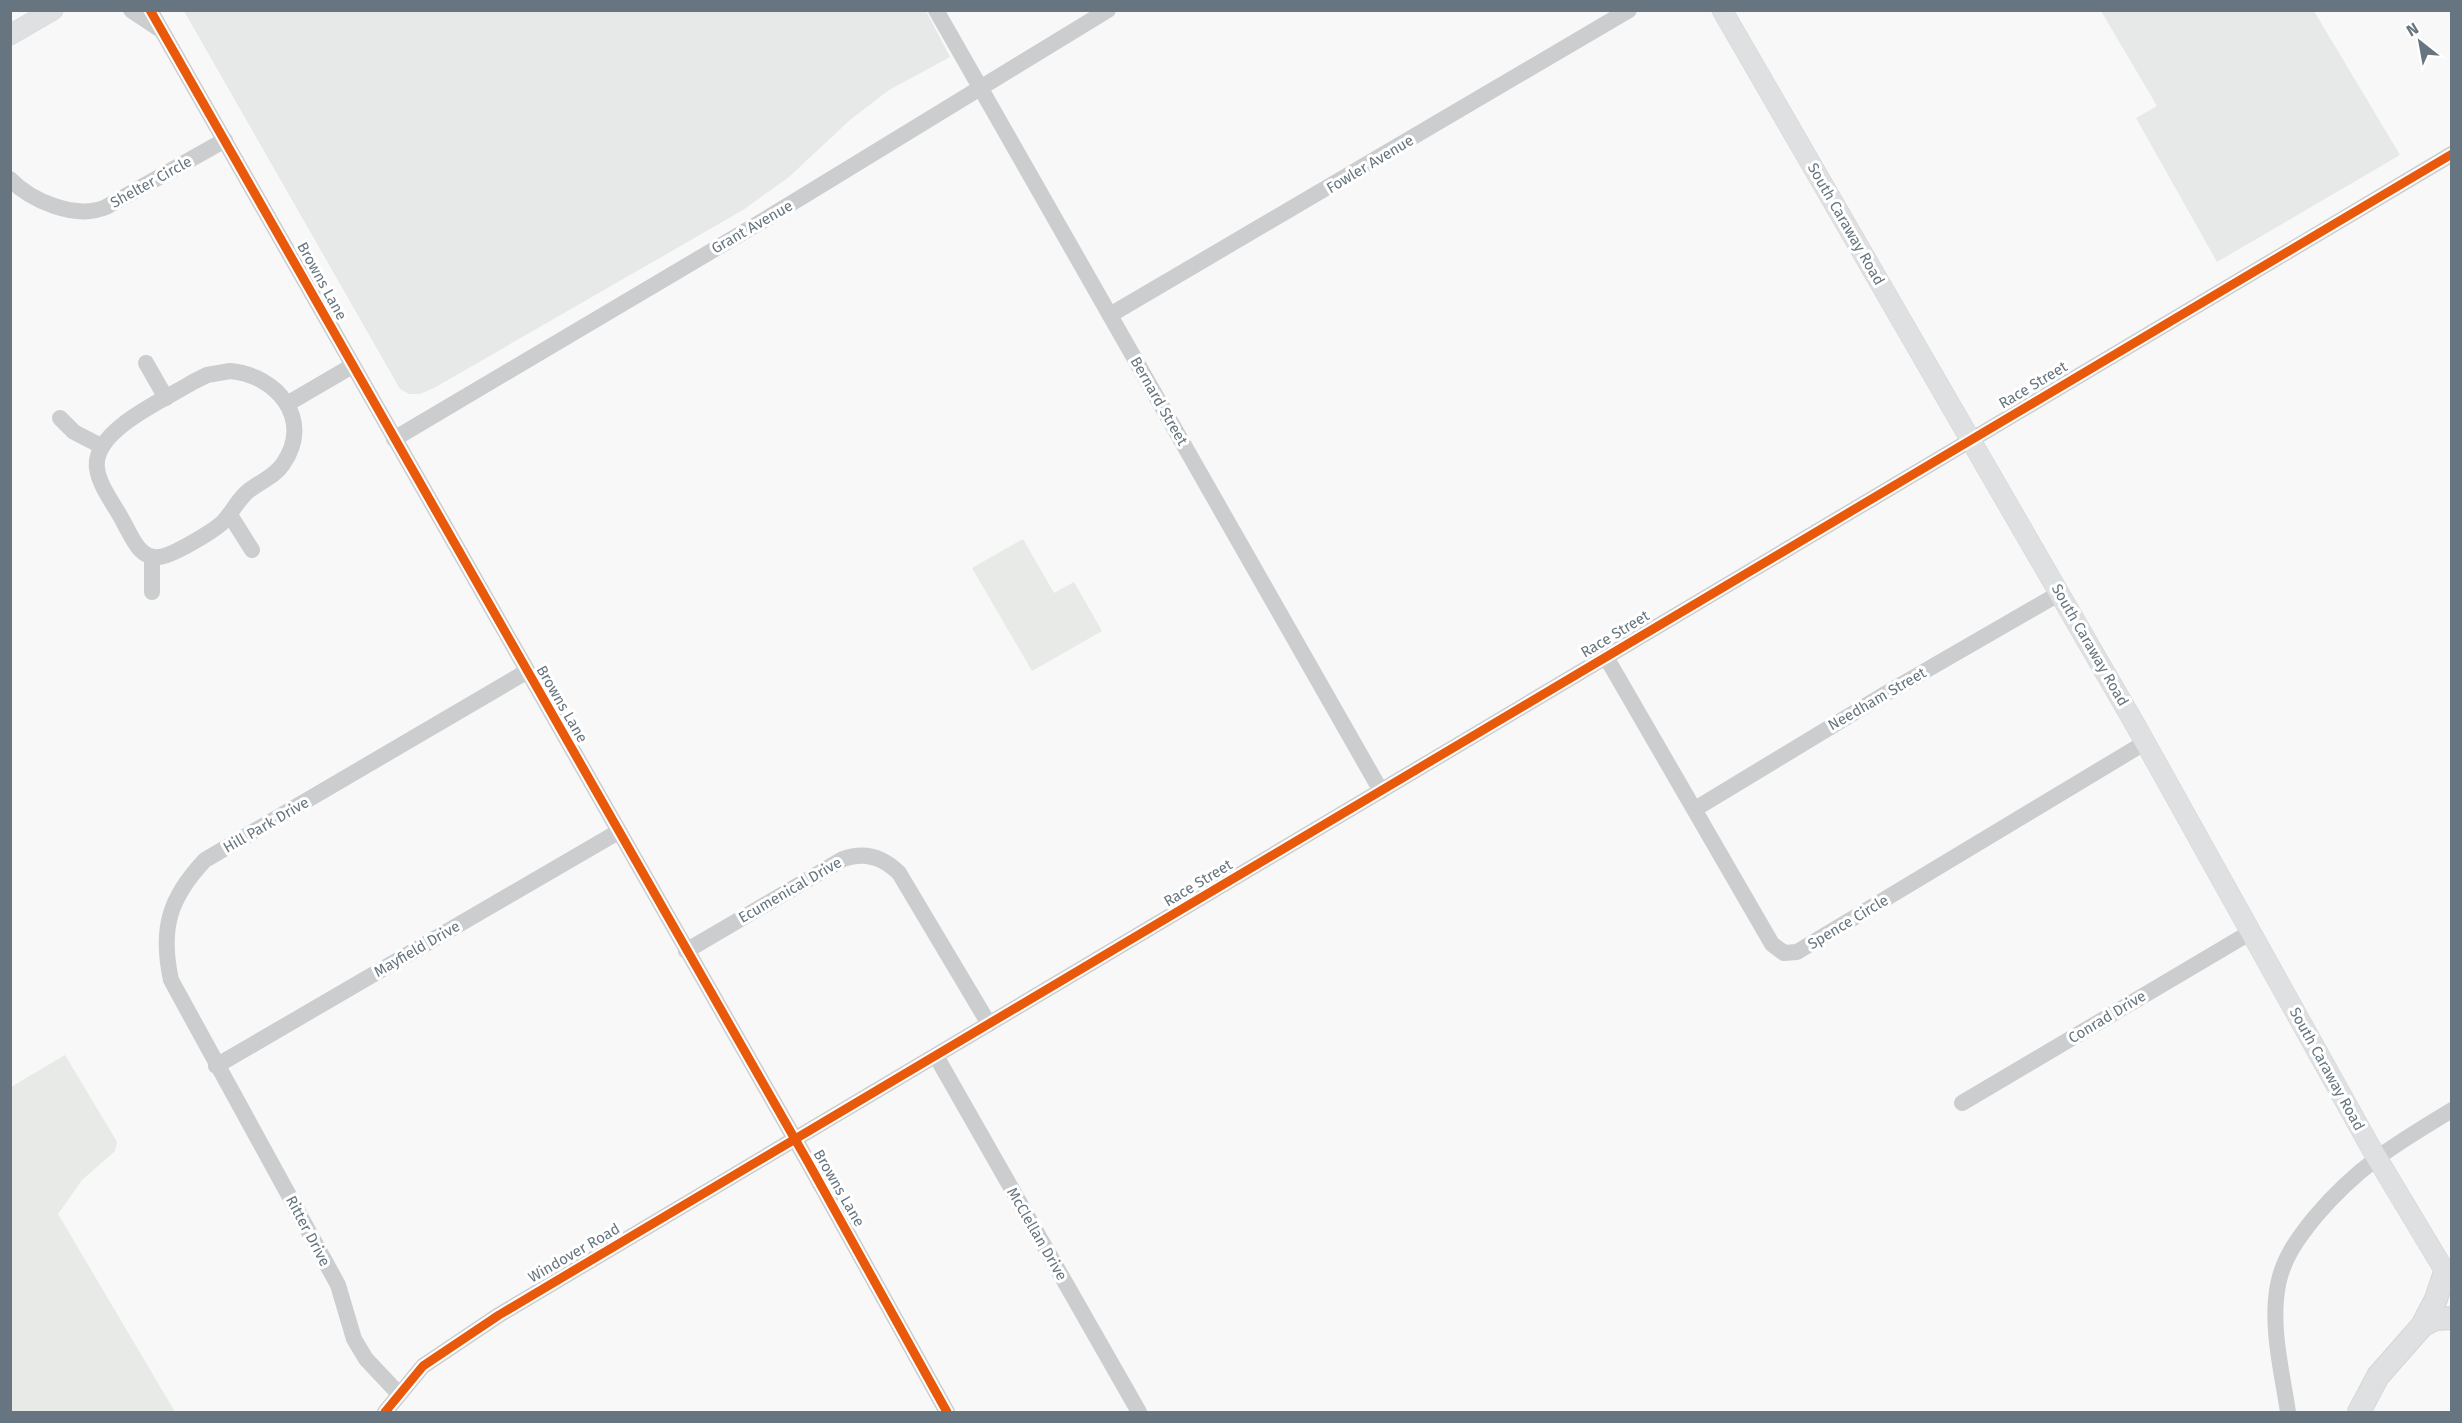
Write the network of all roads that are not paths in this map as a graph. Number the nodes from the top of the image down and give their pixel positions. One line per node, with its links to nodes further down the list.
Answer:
1 (52, 10): 10 (main road)
2 (131, 10): 9 (street)
3 (150, 10): 9 (street, Browns Lane)
4 (162, 10): 9 (street)
5 (936, 10): 11 (street, Bernard Street)
6 (1108, 10): 11 (street, Grant Avenue)
7 (1629, 10): 15 (street, Fowler Avenue)
8 (1722, 10): 21 (main road, South Caraway Road)
9 (162, 31): 12 (street, Browns Lane)
10 (10, 35)
11 (980, 90): 15 (street, Bernard Street); 22 (street, Grant Avenue)
12 (225, 140): 14 (street, Shelter Circle); 17 (street, Browns Lane)
13 (2451, 154): 21 (street, Race Street)
14 (10, 179)
15 (1110, 315): 32 (street, Bernard Street)
16 (146, 363): 18 (street)
17 (352, 366): 19 (street); 22 (street, Browns Lane)
18 (166, 398): 19 (street); 23 (street)
19 (287, 404): 24 (street)
20 (60, 418): 23 (street)
21 (1971, 438): 28 (main road, South Caraway Road); 29 (street, Race Street)
22 (394, 439): 30 (street, Browns Lane)
23 (101, 446): 26 (street)
24 (230, 515): 25 (street); 26 (street)
25 (252, 550)
26 (152, 557): 27 (street)
27 (152, 592)
28 (2060, 593): 31 (main road, South Caraway Road); 33 (street, Needham Street)
29 (1606, 657): 32 (street, Race Street); 33 (street, Spence Circle)
30 (526, 672): 34 (street, Browns Lane); 39 (street, Hill Park Drive)
31 (2146, 742): 33 (street, Spence Circle); 35 (main road, South Caraway Road)
32 (1381, 791): 37 (street, Race Street)
33 (1695, 809)
34 (618, 832): 36 (street, Browns Lane); 39 (street, Mayfield Drive)
35 (2251, 932): 40 (street, Conrad Drive); 43 (main road, South Caraway Road)
36 (686, 951): 37 (street, Ecumenical Drive); 42 (street, Browns Lane)
37 (989, 1024): 38 (street, Race Street)
38 (936, 1056): 42 (street, Race Street); 50 (street, McClellan Drive)
39 (216, 1066): 47 (street, Ritter Drive)
40 (1962, 1103)
41 (2451, 1110): 43 (street)
42 (795, 1140): 47 (street, Windover Road); 49 (street, Browns Lane)
43 (2376, 1157): 44 (main road, South Caraway Road); 51 (street)
44 (2449, 1276): 46 (highway)
45 (2451, 1318): 46 (highway)
46 (2422, 1326): 52 (highway)
47 (398, 1393): 48 (street, Windover Road)
48 (385, 1413)
49 (947, 1413)
50 (1139, 1413)
51 (2288, 1413)
52 (2359, 1413)

